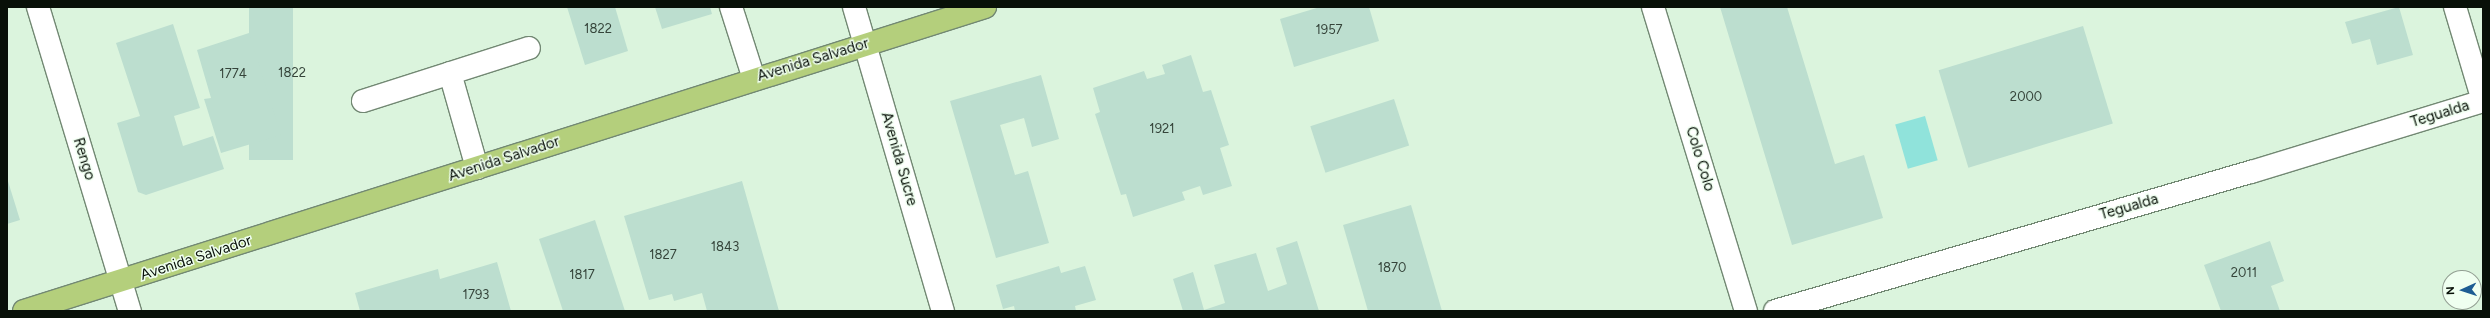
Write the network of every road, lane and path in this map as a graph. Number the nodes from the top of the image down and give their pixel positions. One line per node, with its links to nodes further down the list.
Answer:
1 (38, 7): 14 (street, Rengo)
2 (731, 7): 10 (street)
3 (854, 7): 7 (street, Avenida Sucre)
4 (985, 7): 7 (main road, Avenida Salvador)
5 (1653, 7): 18 (street, Colo Colo)
6 (2455, 7): 12 (street)
7 (865, 44): 10 (main road, Avenida Salvador); 17 (street, Avenida Sucre)
8 (529, 48): 9 (street)
9 (450, 73): 11 (street); 13 (street)
10 (754, 79): 13 (main road, Avenida Salvador)
11 (363, 101)
12 (2483, 101): 19 (street, Tegualda)
13 (476, 168): 14 (main road, Avenida Salvador)
14 (121, 282): 15 (main road, Avenida Salvador); 16 (street, Rengo)
15 (24, 311)
16 (130, 311)
17 (943, 311)
18 (1746, 311)
19 (1775, 311)

